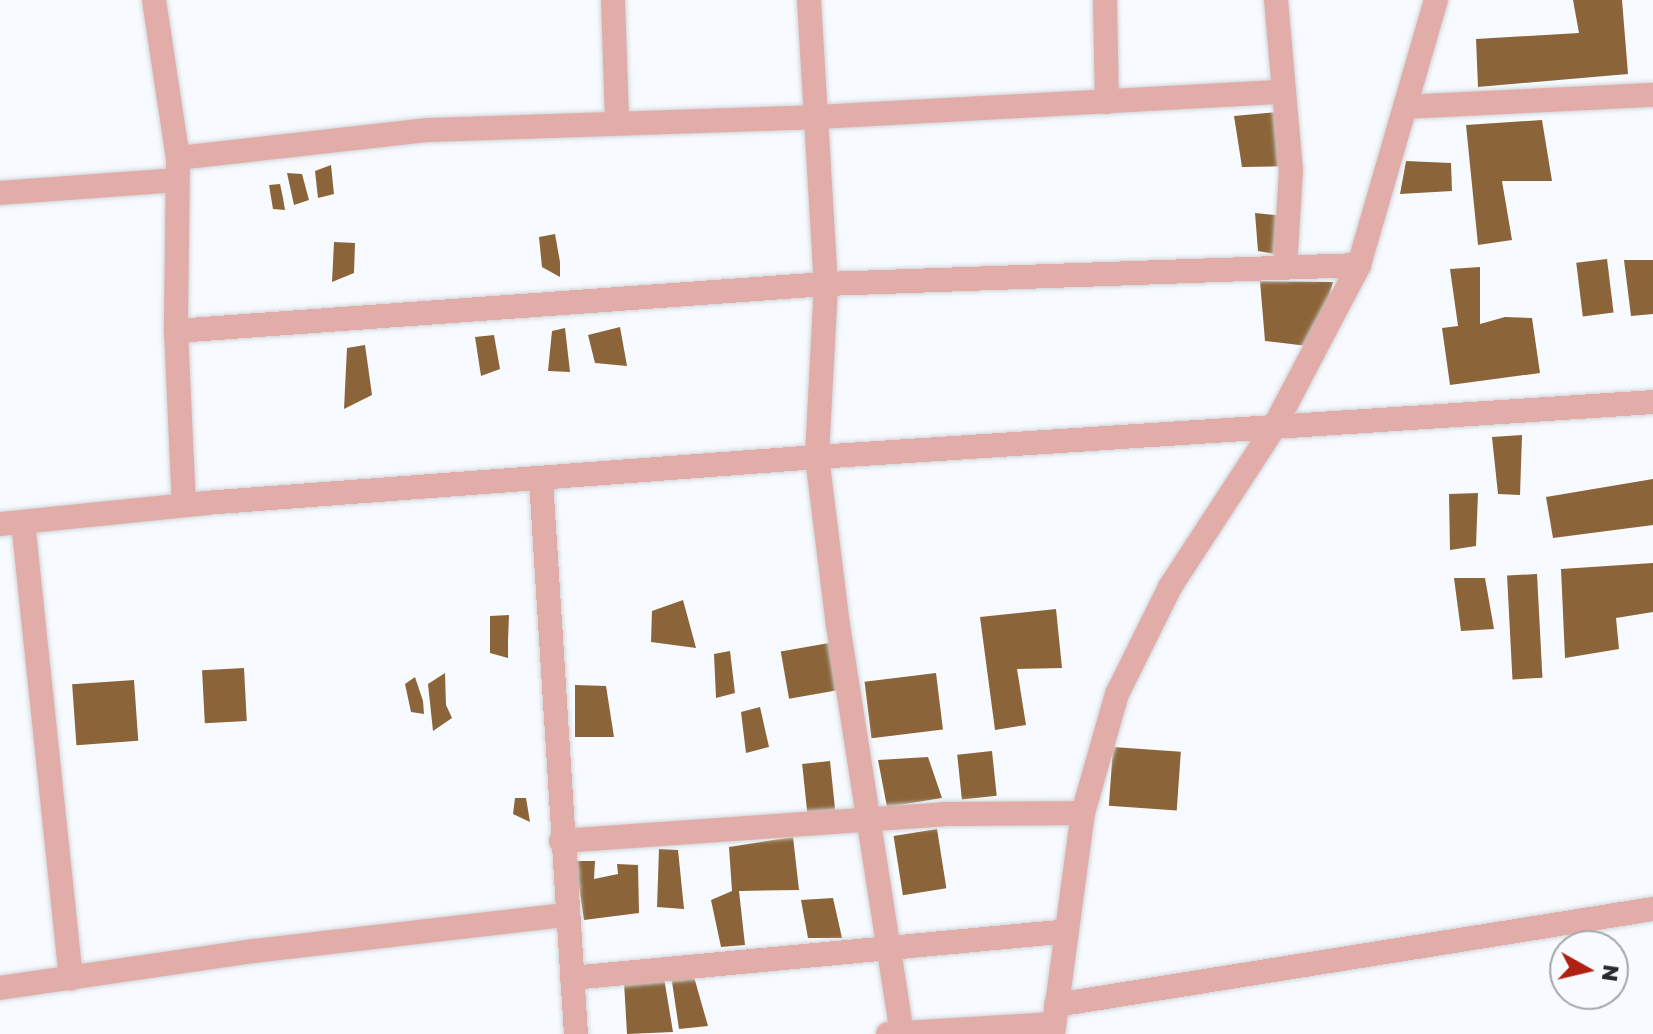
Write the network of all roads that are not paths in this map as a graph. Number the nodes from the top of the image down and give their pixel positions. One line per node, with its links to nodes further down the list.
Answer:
1 (154, 0): 13 (street)
2 (613, 0): 12 (street)
3 (809, 0): 11 (street)
4 (1105, 0): 9 (street)
5 (1276, 0): 7 (street)
6 (1436, 0): 10 (street)
7 (1283, 92): 9 (street); 16 (street)
8 (1653, 95): 10 (street)
9 (1107, 102): 11 (street)
10 (1405, 107): 15 (street)
11 (816, 117): 12 (street); 17 (street)
12 (617, 122): 13 (street)
13 (178, 169): 14 (street); 18 (street)
14 (0, 193)
15 (1359, 265): 16 (street); 20 (street)
16 (1285, 267): 17 (street)
17 (826, 284): 18 (street); 21 (street)
18 (176, 331): 23 (street)
19 (1653, 402): 20 (street)
20 (1273, 429): 21 (street); 25 (street)
21 (817, 457): 22 (street); 26 (street)
22 (541, 480): 23 (street); 27 (street)
23 (184, 505): 24 (street)
24 (12, 523): 32 (street)
25 (1083, 813): 26 (street); 30 (street)
26 (868, 819): 27 (street); 31 (street)
27 (561, 841): 29 (street)
28 (1653, 909): 35 (street)
29 (567, 915): 32 (street); 33 (street)
30 (1067, 931): 31 (street); 35 (street)
31 (888, 945): 33 (street); 36 (street)
32 (71, 978): 34 (street)
33 (572, 978): 37 (street)
34 (0, 988)
35 (1054, 1021): 36 (street)
36 (902, 1033): 38 (street)
37 (576, 1034)
38 (886, 1034)

